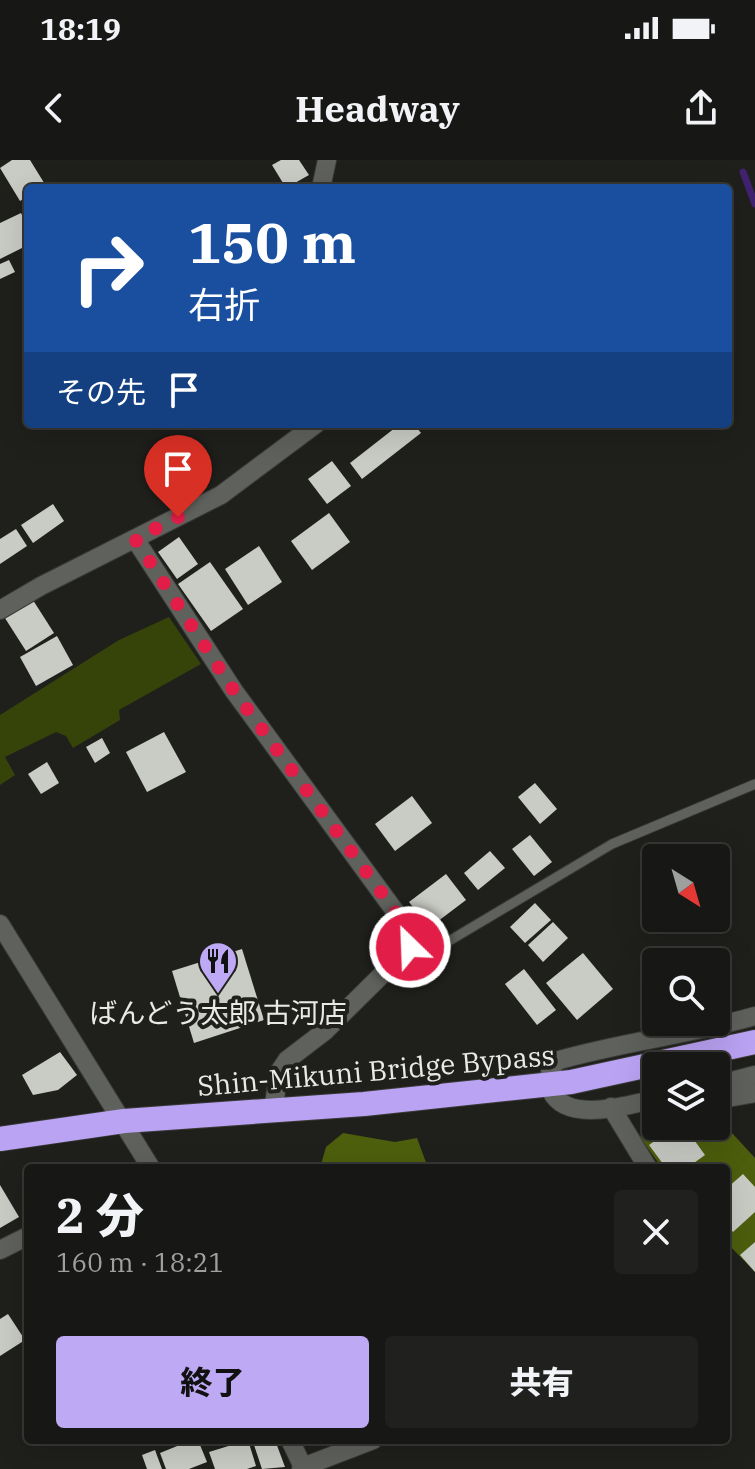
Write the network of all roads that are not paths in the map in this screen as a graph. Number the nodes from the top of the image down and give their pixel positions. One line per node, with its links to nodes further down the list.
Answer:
1 (327, 160): 2 (street)
2 (322, 184)
3 (311, 428): 4 (street)
4 (135, 539): 5 (street); 8 (street)
5 (0, 610)
6 (755, 784): 8 (lane)
7 (0, 924): 20 (street)
8 (410, 947): 17 (street)
9 (755, 1016): 13 (street)
10 (755, 1042): 13 (highway, Shin-Mikuni Bridge Bypass)
11 (755, 1075): 12 (street)
12 (730, 1081)
13 (549, 1085): 17 (highway, Shin-Mikuni Bridge Bypass); 19 (street)
14 (755, 1093): 15 (street)
15 (730, 1097)
16 (642, 1103): 19 (street)
17 (273, 1110): 20 (highway, Shin-Mikuni Bridge Bypass)
18 (642, 1111): 19 (street)
19 (614, 1112): 23 (street)
20 (124, 1121): 21 (highway, Shin-Mikuni Bridge Bypass); 22 (street)
21 (0, 1139)
22 (149, 1164)
23 (646, 1164)
24 (24, 1238): 25 (street)
25 (0, 1250)
26 (292, 1444): 28 (street)
27 (363, 1444): 28 (street)
28 (302, 1468)

